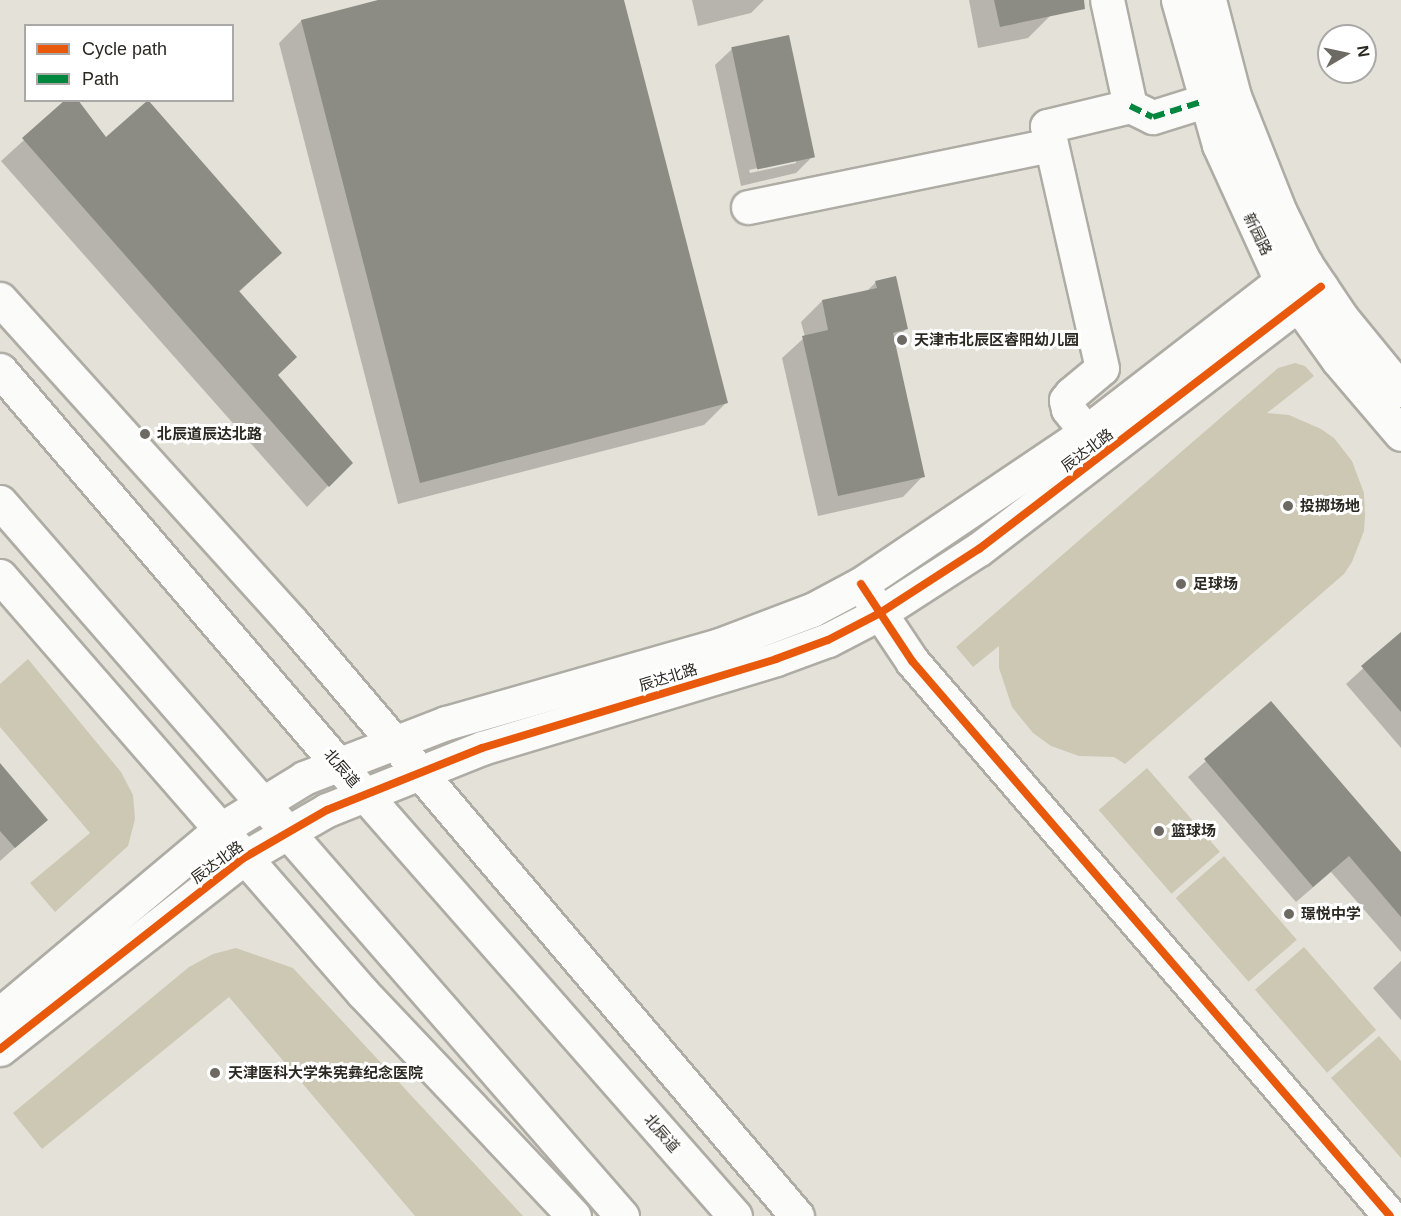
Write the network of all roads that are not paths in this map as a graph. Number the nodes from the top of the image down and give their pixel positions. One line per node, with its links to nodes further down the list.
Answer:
1 (1107, 0): 5 (street)
2 (1178, 0): 4 (street, 新园路)
3 (1209, 0): 8 (street, 新园路)
4 (1204, 101): 5 (street); 8 (street, 新园路)
5 (1130, 106): 6 (street)
6 (1051, 145): 7 (street); 13 (street)
7 (748, 207)
8 (1301, 284): 11 (street, 新园路); 12 (street, 新园路); 13 (street, 辰达北路)
9 (0, 299): 18 (street)
10 (0, 370): 19 (street, 北辰道)
11 (1401, 390)
12 (1401, 435)
13 (1095, 443): 16 (street, 辰达北路); 17 (street, 辰达北路)
14 (0, 502): 22 (street)
15 (0, 576): 23 (street)
16 (861, 584): 17 (street); 18 (street, 辰达北路)
17 (879, 613): 20 (street, 辰达北路); 32 (street)
18 (392, 741): 19 (street, 辰达北路); 20 (street)
19 (337, 763): 21 (street, 北辰道); 22 (street, 辰达北路)
20 (418, 771): 21 (street, 辰达北路); 31 (street)
21 (364, 793): 24 (street, 辰达北路); 30 (street, 北辰道)
22 (261, 803): 23 (street, 辰达北路); 24 (street)
23 (218, 831): 25 (street); 26 (street, 辰达北路)
24 (285, 833): 25 (street, 辰达北路); 29 (street)
25 (242, 859): 27 (street, 辰达北路); 28 (street)
26 (0, 1014)
27 (0, 1049)
28 (574, 1216)
29 (622, 1216)
30 (735, 1216)
31 (798, 1216)
32 (1390, 1216)

